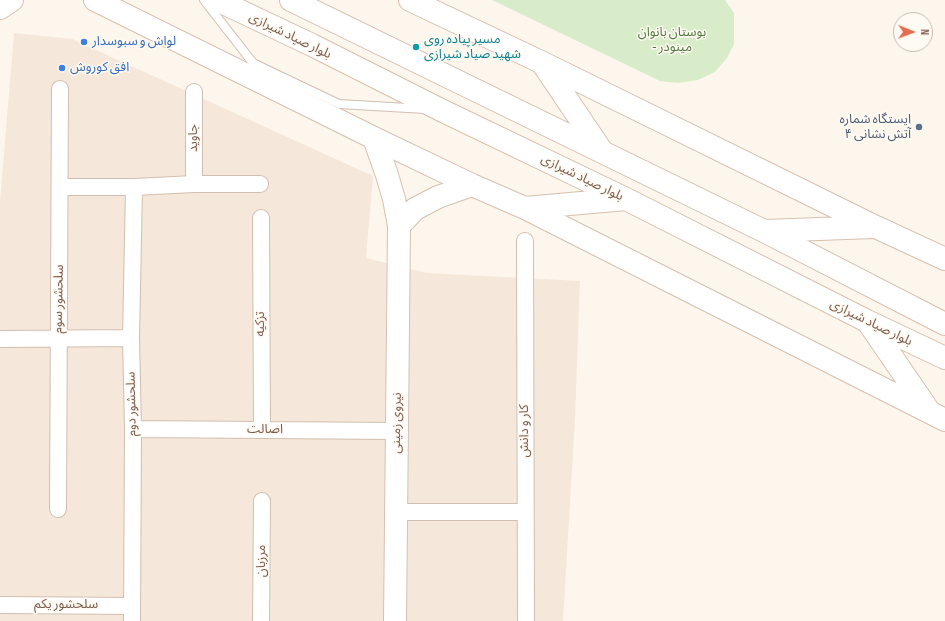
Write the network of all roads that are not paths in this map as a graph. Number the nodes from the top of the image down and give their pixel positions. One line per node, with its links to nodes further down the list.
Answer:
1 (12, 0): 7 (street)
2 (95, 0): 12 (street)
3 (204, 0): 11 (lane)
4 (217, 0): 11 (street, بلوار صیاد شیرازی)
5 (291, 0): 13 (street)
6 (410, 0): 8 (street)
7 (0, 8)
8 (543, 63): 13 (street); 23 (street)
9 (60, 89): 17 (street, سلحشور سوم)
10 (194, 92): 14 (street, جاوید)
11 (441, 110): 19 (street, بلوار صیاد شیرازی)
12 (374, 138): 16 (street); 22 (street, نیروی زمینی)
13 (601, 151): 24 (street)
14 (194, 184): 15 (street); 18 (street)
15 (260, 184)
16 (472, 185): 20 (street); 22 (street)
17 (60, 187): 18 (street); 29 (street, سلحشور سوم)
18 (134, 187): 30 (street, سلحشور دوم)
19 (626, 199): 20 (street); 27 (street, بلوار صیاد شیرازی)
20 (525, 208): 33 (street)
21 (261, 218): 35 (street, تزکیه)
22 (399, 226): 36 (street, نیروی زمینی)
23 (876, 227): 24 (street); 26 (street)
24 (764, 231): 28 (street)
25 (525, 241): 40 (street, کار و دانش)
26 (945, 259)
27 (867, 321): 32 (street, بلوار صیاد شیرازی); 33 (street)
28 (945, 324)
29 (58, 338): 30 (street); 31 (street); 38 (street, سلحشور سوم)
30 (131, 338): 34 (street, سلحشور دوم)
31 (0, 339)
32 (945, 358)
33 (938, 416)
34 (133, 429): 35 (street, اصالت); 42 (street, سلحشور دوم)
35 (262, 430): 36 (street, اصالت)
36 (397, 431): 39 (street, نیروی زمینی)
37 (262, 501): 43 (street, مرزبان)
38 (58, 509)
39 (396, 512): 40 (street); 44 (street, نیروی زمینی)
40 (525, 512): 45 (street, کار و دانش)
41 (0, 605): 42 (street, سلحشور یکم)
42 (132, 613)
43 (261, 621)
44 (395, 621)
45 (526, 621)

